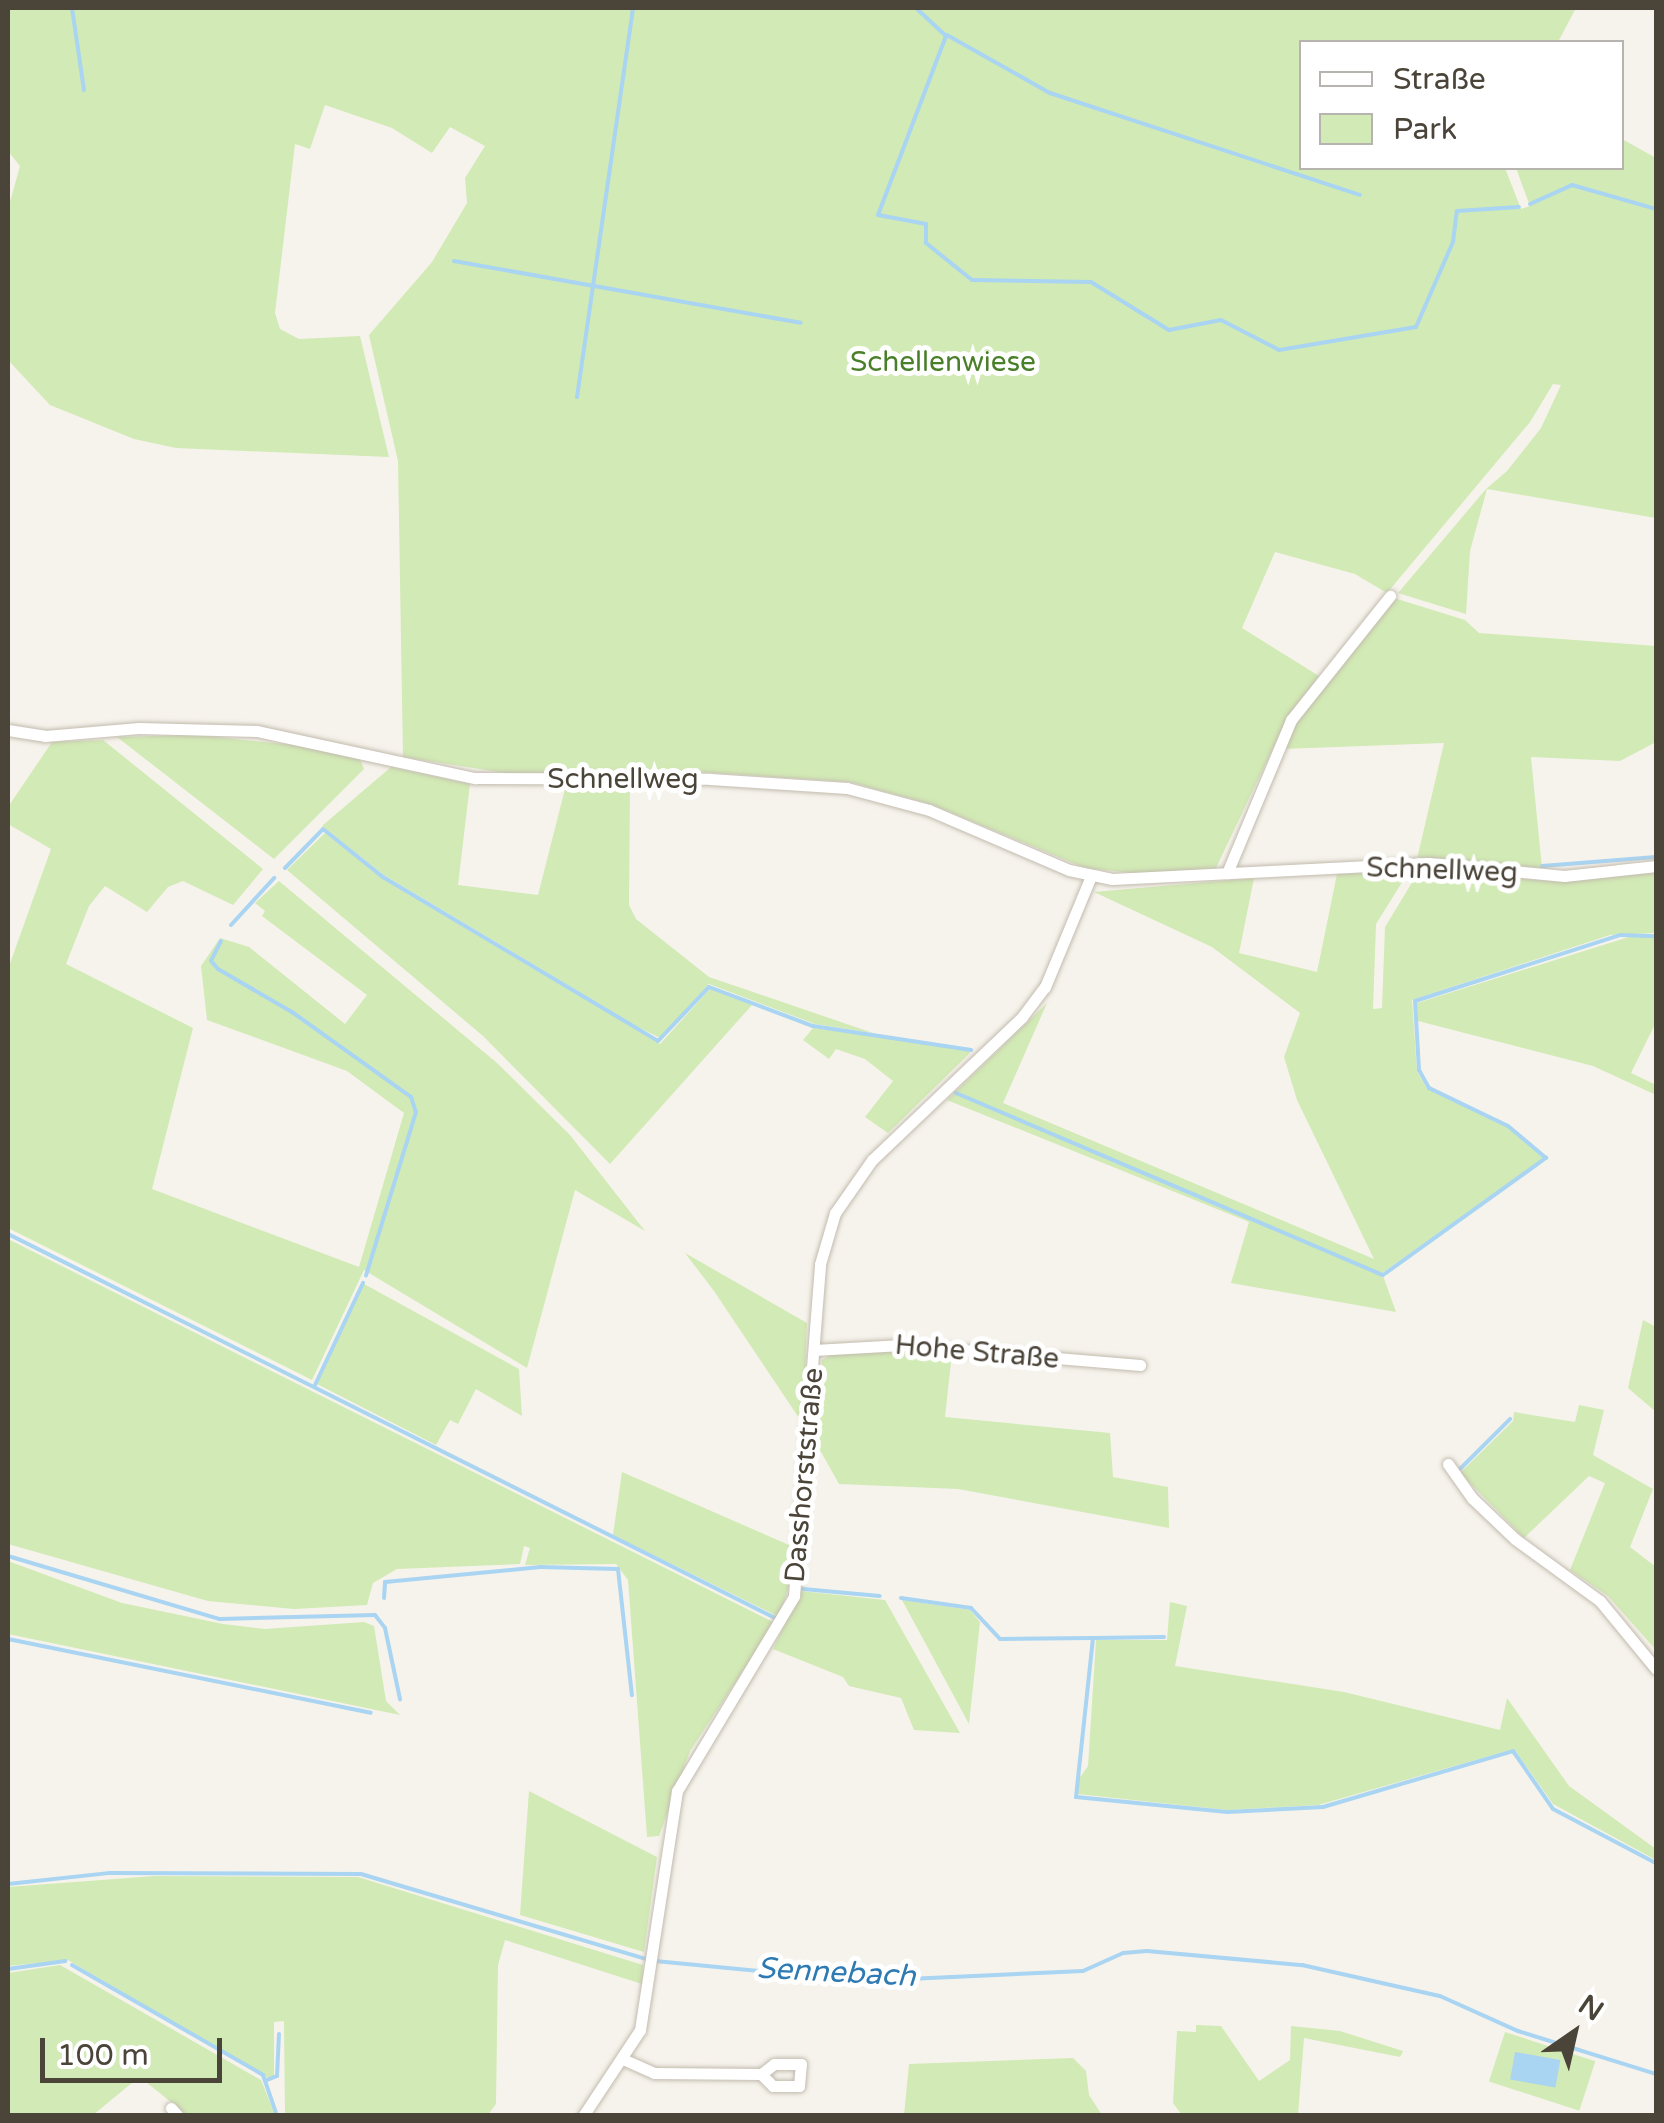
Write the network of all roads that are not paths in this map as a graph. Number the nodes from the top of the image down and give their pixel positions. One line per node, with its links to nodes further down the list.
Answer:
1 (1390, 596): 4 (street)
2 (8, 730): 5 (street, Schnellweg)
3 (1656, 866): 4 (street, Schnellweg)
4 (1227, 873): 5 (street, Schnellweg)
5 (1092, 876): 6 (street, Dasshorststraße)
6 (814, 1350): 7 (street, Hohe Straße); 10 (street, Dasshorststraße)
7 (1140, 1365)
8 (1448, 1464): 9 (street)
9 (1656, 1669)
10 (624, 2060): 11 (street); 12 (street, Dasshorststraße)
11 (761, 2074)
12 (583, 2116)

